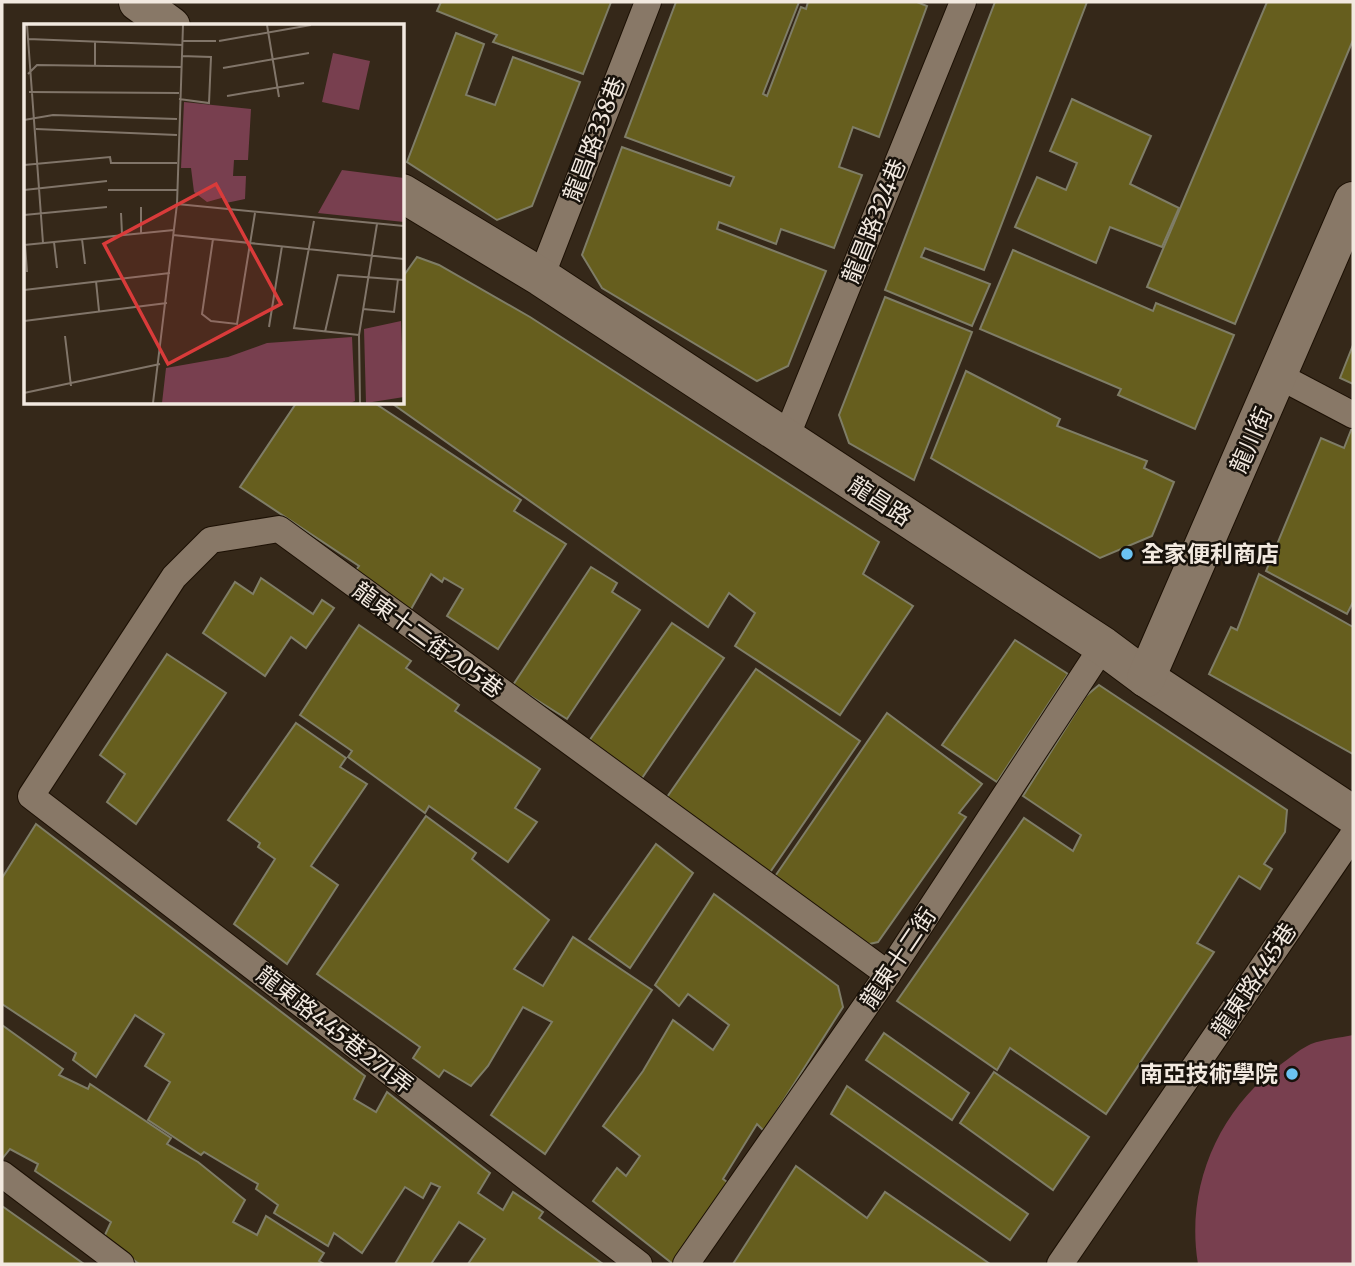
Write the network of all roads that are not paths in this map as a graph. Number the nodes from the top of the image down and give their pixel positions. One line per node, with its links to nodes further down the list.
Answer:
1 (138, 2): 4 (street)
2 (648, 2): 7 (lane, 龍昌路338巷)
3 (963, 2): 10 (lane, 龍昌路324巷)
4 (168, 24)
5 (404, 194): 7 (street, 龍昌路)
6 (1353, 205): 8 (street, 龍川街)
7 (541, 277): 10 (street, 龍昌路)
8 (1279, 376): 9 (lane); 12 (street, 龍川街)
9 (1353, 415)
10 (785, 440): 11 (street, 龍昌路)
11 (1103, 646): 12 (street, 龍昌路); 16 (lane, 龍東十二街)
12 (1146, 678): 14 (street, 龍昌路)
13 (31, 796): 16 (lane, 龍東十二街205巷); 19 (lane, 龍東路445巷271弄)
14 (1353, 815)
15 (1353, 835): 21 (lane, 龍東路445巷)
16 (888, 974): 20 (lane, 龍東十二街)
17 (2, 1174): 18 (lane)
18 (121, 1264)
19 (639, 1264)
20 (686, 1264)
21 (1060, 1264)

